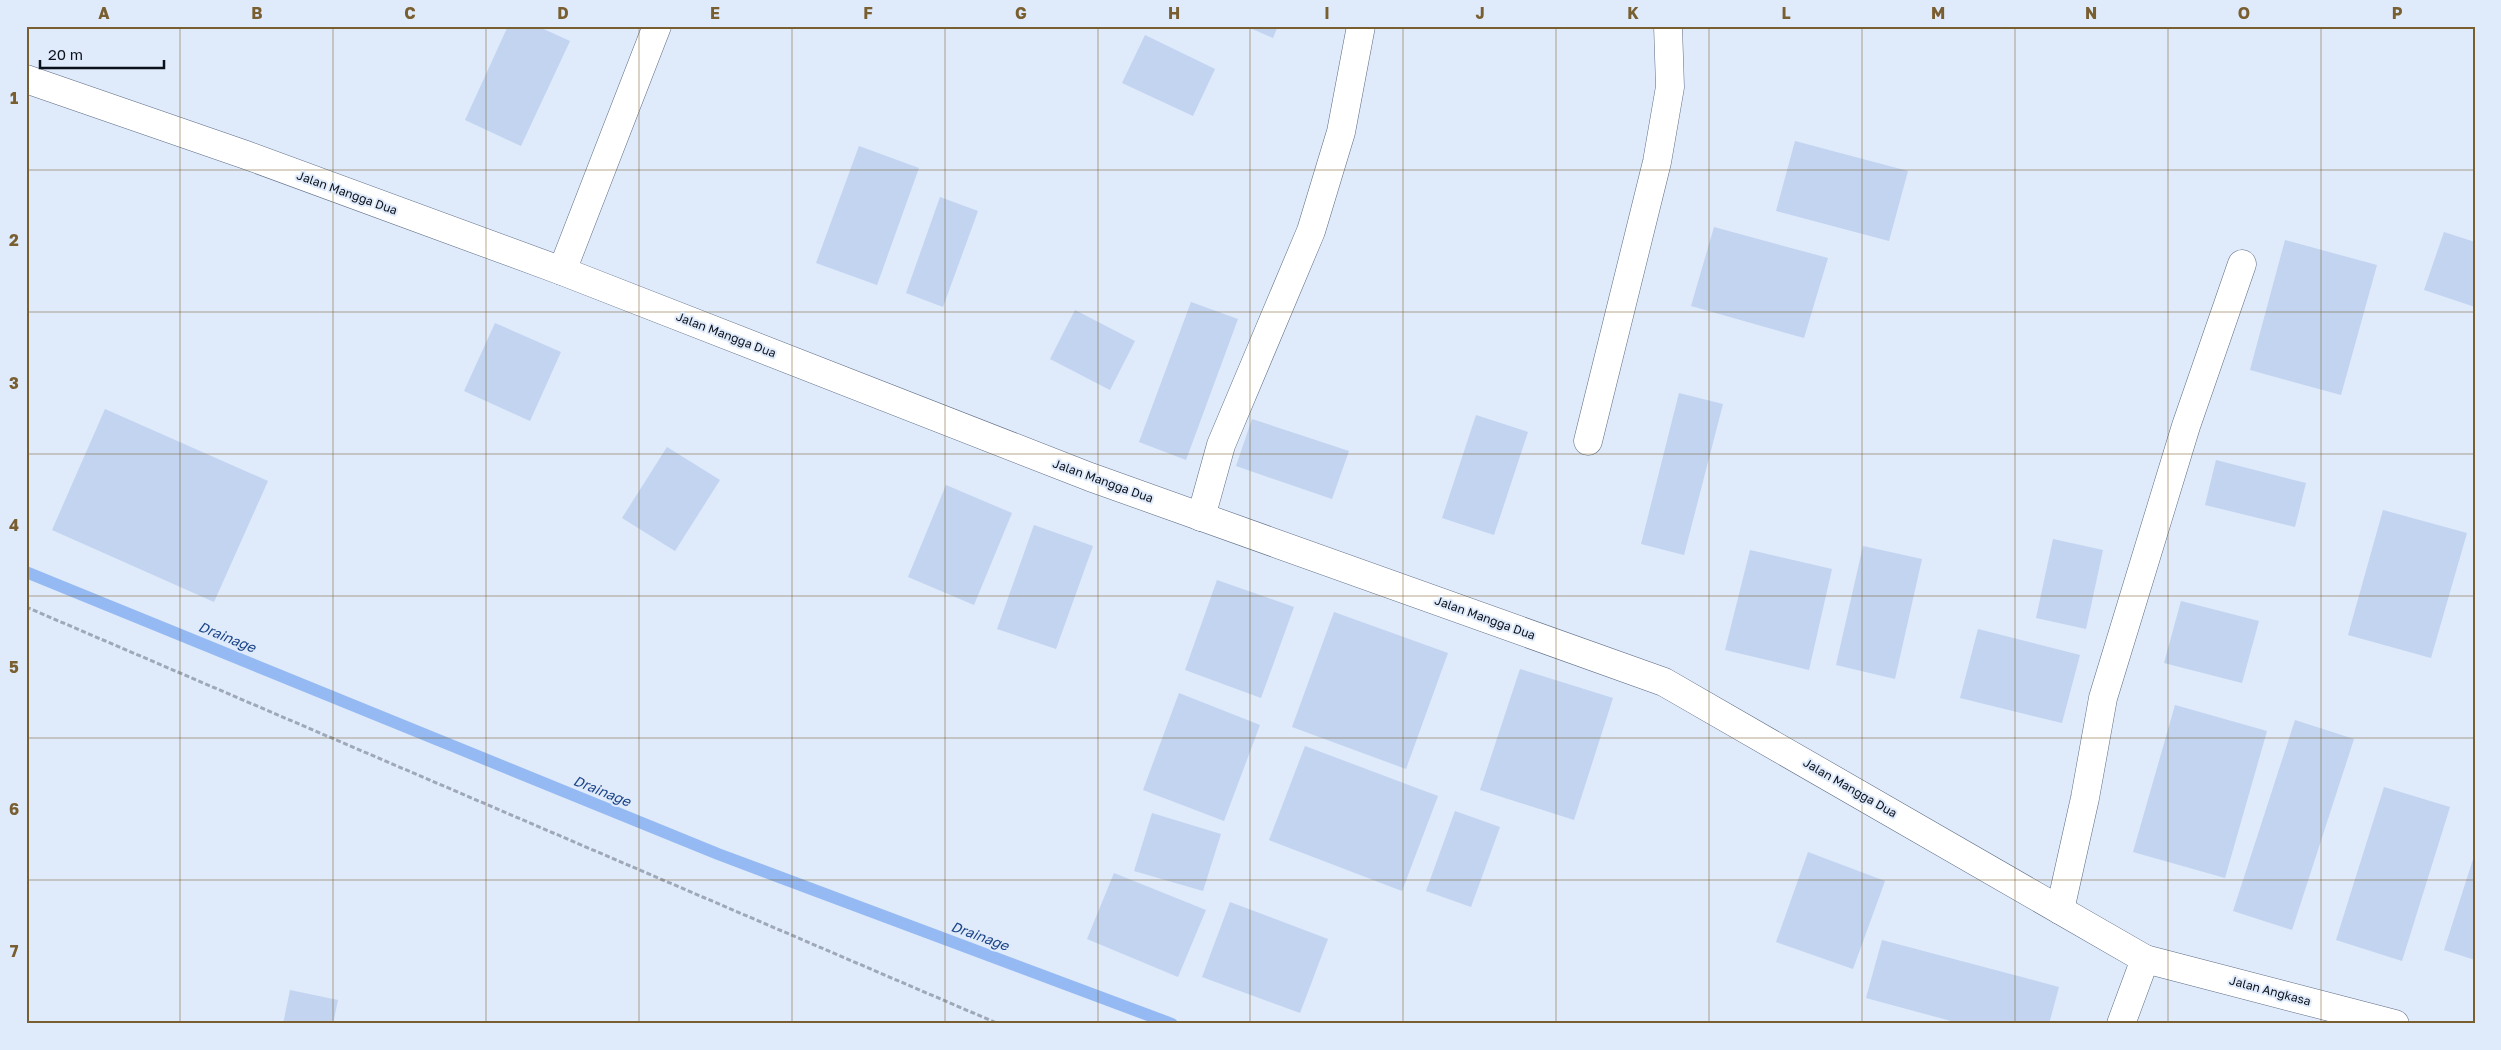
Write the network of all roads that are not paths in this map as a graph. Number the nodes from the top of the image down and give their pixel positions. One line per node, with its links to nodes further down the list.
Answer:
1 (657, 26): 6 (street)
2 (1361, 26): 8 (street)
3 (1668, 26): 7 (street)
4 (26, 79): 6 (street, Jalan Mangga Dua)
5 (2242, 264): 9 (street)
6 (562, 271): 8 (street, Jalan Mangga Dua)
7 (1588, 441)
8 (1201, 517): 9 (street, Jalan Mangga Dua)
9 (2060, 910): 10 (street, Jalan Mangga Dua)
10 (2145, 959): 11 (street); 12 (street, Jalan Angkasa)
11 (2121, 1024)
12 (2395, 1024)

